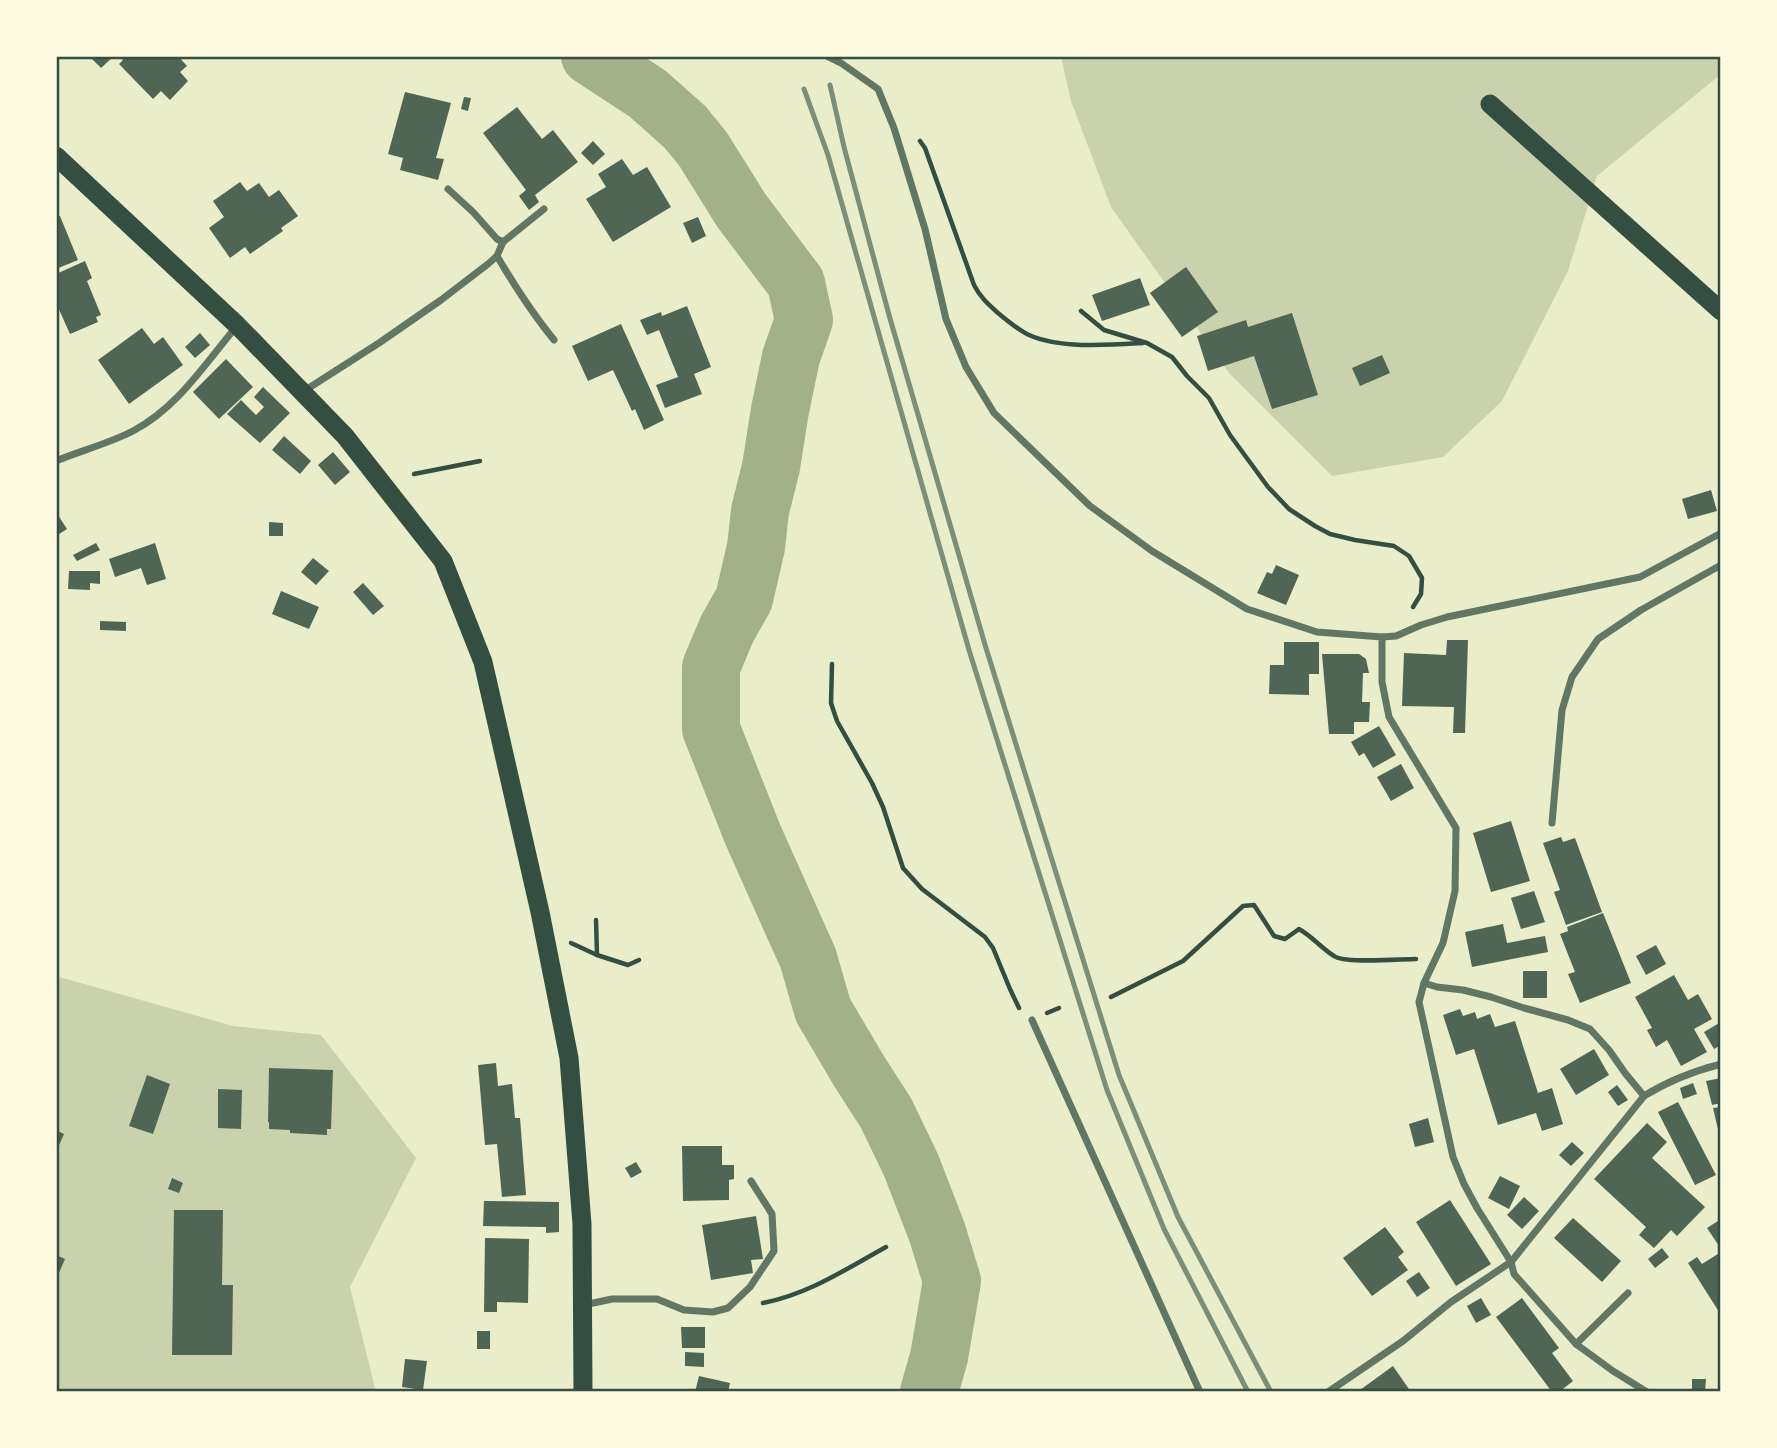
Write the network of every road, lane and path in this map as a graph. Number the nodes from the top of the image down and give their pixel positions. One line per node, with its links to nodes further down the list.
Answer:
1 (827, 56): 20 (street)
2 (1490, 104): 10 (highway)
3 (914, 132): 13 (path)
4 (56, 156): 11 (highway)
5 (448, 189): 7 (street)
6 (544, 209): 7 (street)
7 (503, 242): 8 (street)
8 (497, 256): 12 (street); 14 (street)
9 (1081, 311): 13 (path)
10 (1721, 311)
11 (237, 325): 14 (highway); 15 (street)
12 (554, 340)
13 (1147, 342): 20 (path)
14 (302, 392): 24 (highway)
15 (56, 461)
16 (480, 461): 17 (path)
17 (414, 474)
18 (1721, 533): 20 (street)
19 (1721, 565): 22 (street)
20 (1382, 637): 26 (street)
21 (832, 664): 30 (path)
22 (1552, 823)
23 (596, 920): 25 (path)
24 (544, 937): 25 (path); 38 (highway)
25 (597, 955): 27 (path)
26 (1436, 959): 28 (street); 29 (path)
27 (639, 960)
28 (1424, 983): 33 (street); 36 (street)
29 (1111, 997)
30 (1020, 1009)
31 (1032, 1020): 42 (street)
32 (1721, 1064): 33 (street)
33 (1644, 1096): 36 (street)
34 (751, 1181): 39 (street)
35 (886, 1247): 39 (path)
36 (1511, 1262): 40 (street); 43 (street)
37 (1628, 1293): 40 (street)
38 (583, 1305): 39 (street); 41 (highway)
39 (728, 1308)
40 (1576, 1344): 44 (street)
41 (583, 1392)
42 (1200, 1392)
43 (1328, 1392)
44 (1647, 1392)

